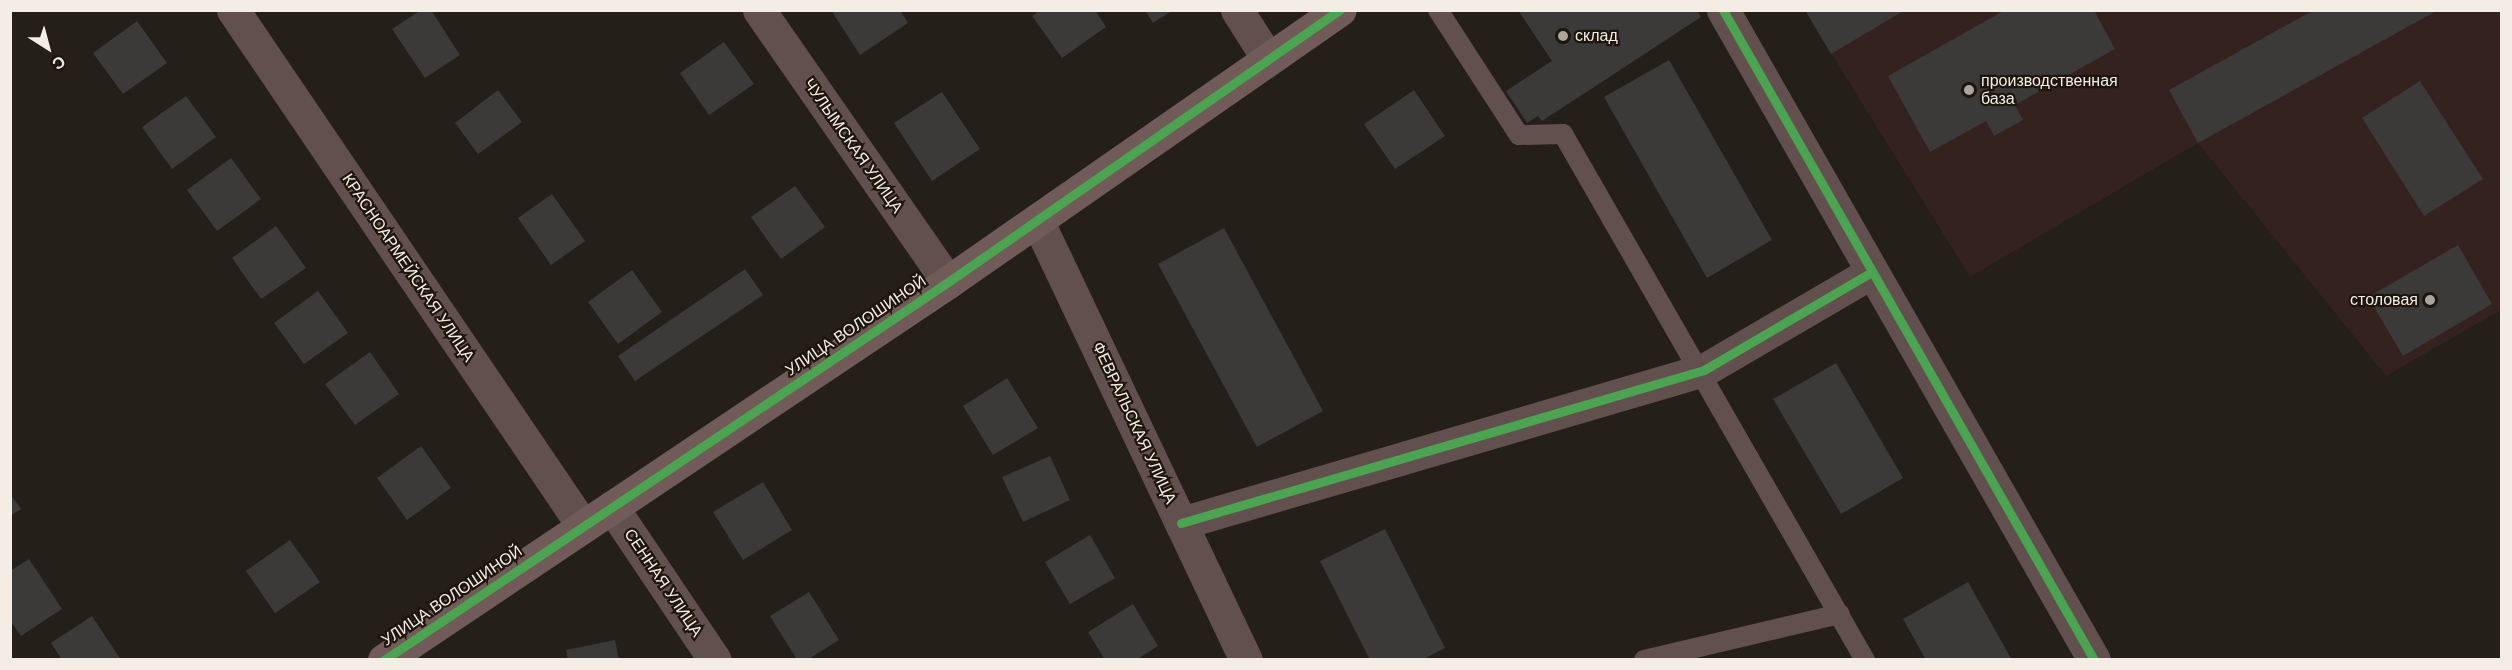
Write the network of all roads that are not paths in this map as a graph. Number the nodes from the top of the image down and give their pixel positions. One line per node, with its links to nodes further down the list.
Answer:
1 (233, 10): 14 (street, КРАСНОАРМЕЙСКАЯ УЛИЦА)
2 (759, 10): 10 (street, ЧУЛЫМСКАЯ УЛИЦА)
3 (1237, 10): 7 (street)
4 (1340, 10): 7 (street, УЛИЦА ВОЛОШИНОЙ)
5 (1438, 10): 11 (lane)
6 (1723, 10): 9 (street)
7 (1268, 59): 8 (street, УЛИЦА ВОЛОШИНОЙ)
8 (1037, 220): 10 (street, УЛИЦА ВОЛОШИНОЙ); 13 (street, ФЕВРАЛЬСКАЯ УЛИЦА)
9 (1870, 273): 11 (street); 21 (street)
10 (948, 282): 12 (street, УЛИЦА ВОЛОШИНОЙ)
11 (1704, 370): 13 (street); 15 (lane)
12 (612, 507): 14 (street, УЛИЦА ВОЛОШИНОЙ); 17 (street, СЕННАЯ УЛИЦА)
13 (1181, 523): 18 (street, ФЕВРАЛЬСКАЯ УЛИЦА)
14 (583, 526): 16 (street, УЛИЦА ВОЛОШИНОЙ)
15 (1840, 614): 19 (lane); 20 (lane)
16 (384, 660)
17 (715, 660)
18 (1246, 660)
19 (1644, 660)
20 (1865, 660)
21 (2094, 660)

